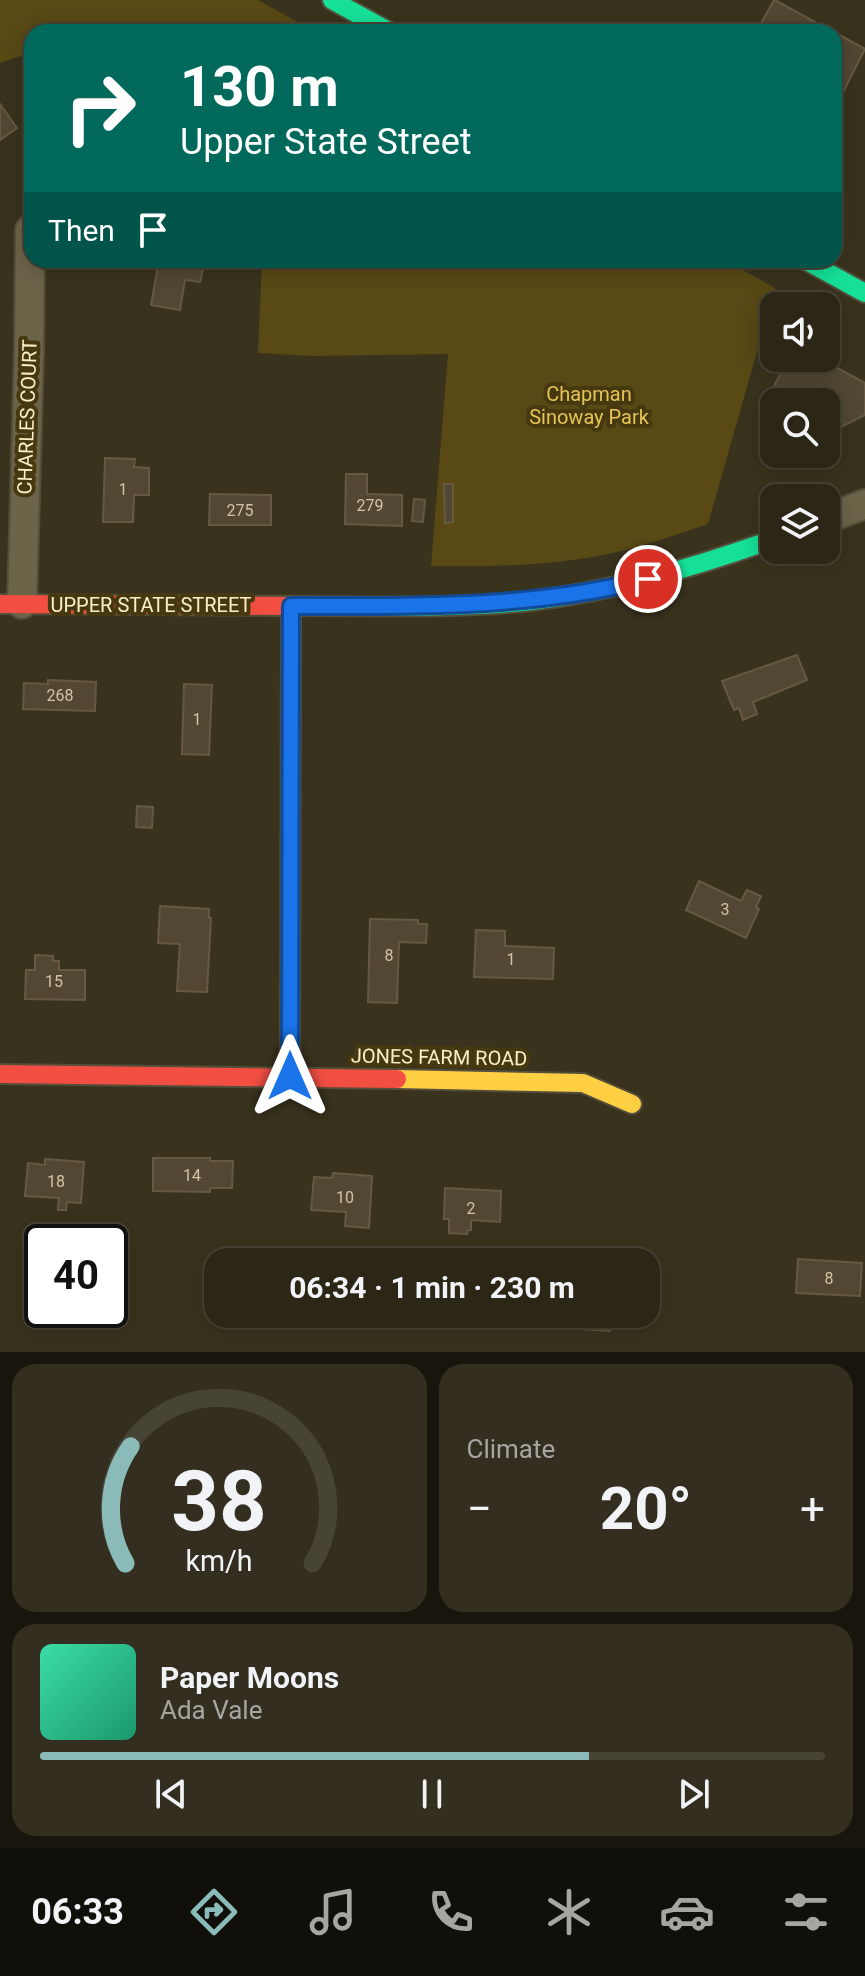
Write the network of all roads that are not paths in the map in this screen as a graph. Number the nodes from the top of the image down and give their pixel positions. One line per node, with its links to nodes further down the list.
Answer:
1 (332, 0): 2 (street)
2 (376, 24)
3 (28, 268): 9 (street, CHARLES COURT)
4 (820, 268): 5 (street)
5 (865, 293)
6 (865, 504): 7 (street)
7 (840, 514)
8 (760, 544): 10 (street, UPPER STATE STREET)
9 (11, 604): 10 (street, UPPER STATE STREET)
10 (291, 606): 12 (street)
11 (0, 1074): 12 (street, JONES FARM ROAD)
12 (290, 1076): 13 (street, JONES FARM ROAD)
13 (632, 1104)

